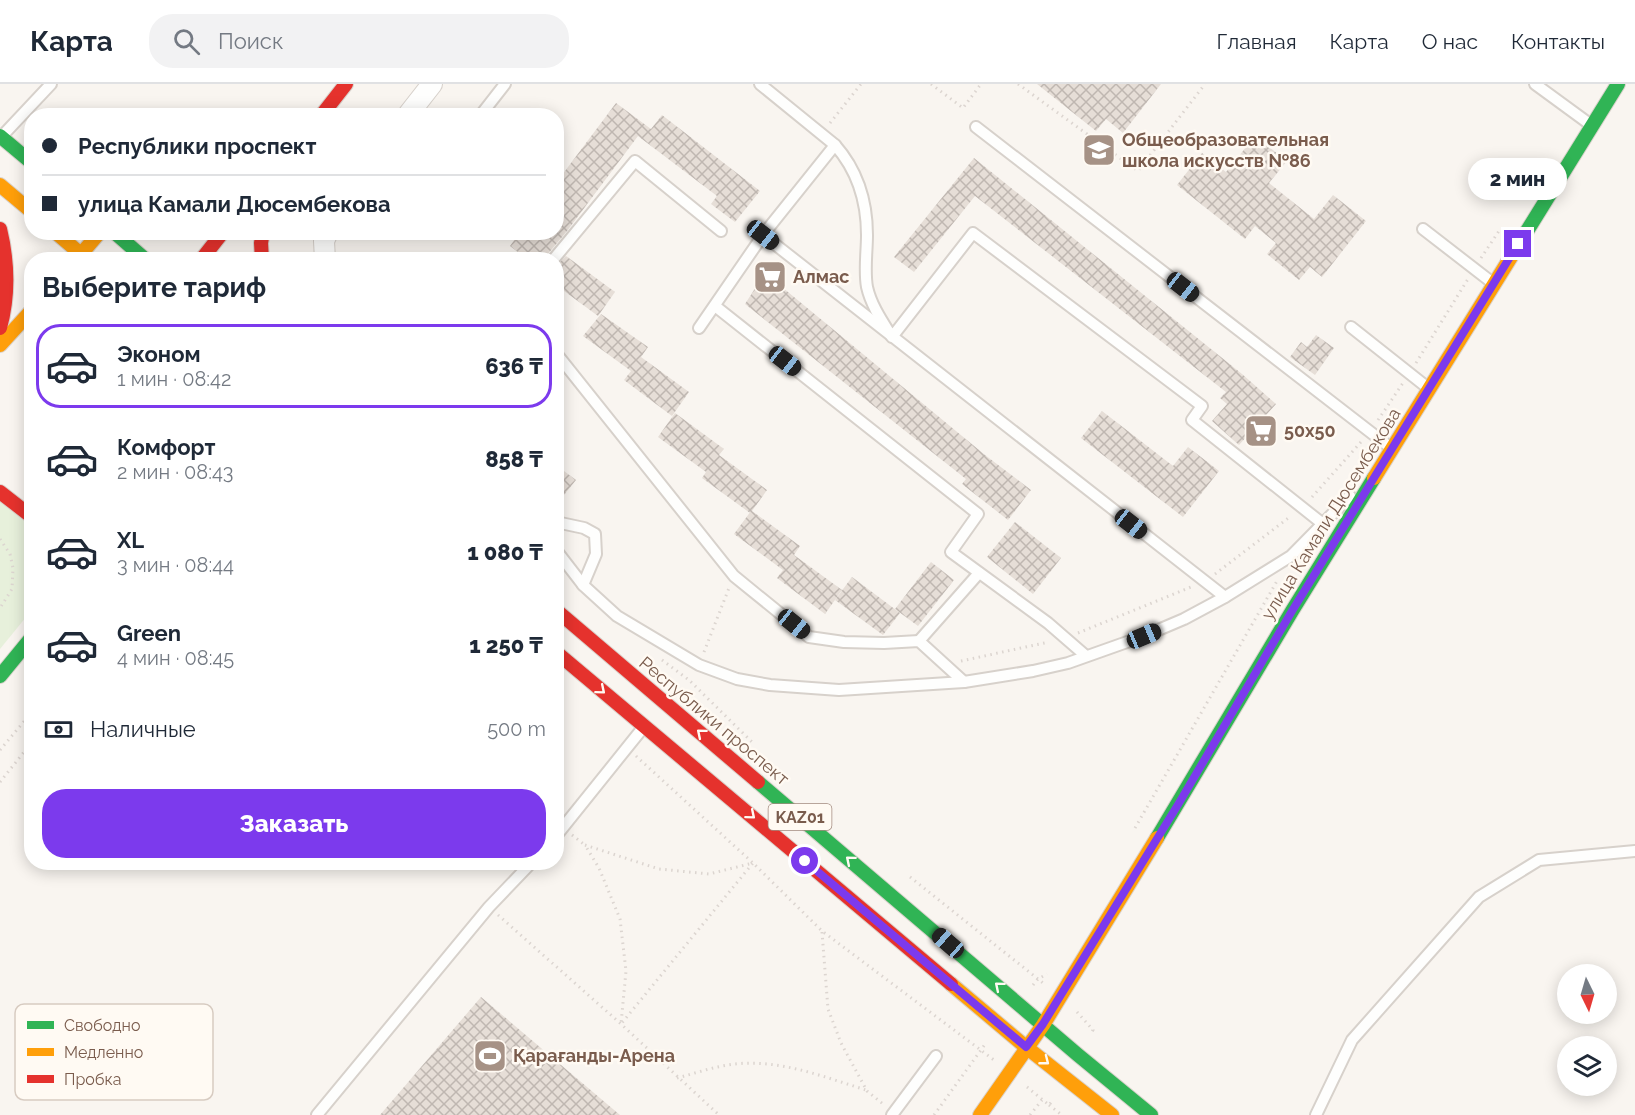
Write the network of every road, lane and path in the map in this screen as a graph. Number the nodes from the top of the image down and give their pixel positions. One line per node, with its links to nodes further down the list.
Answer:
1 (51, 84): 13 (lane)
2 (346, 84): 14 (main road)
3 (432, 84): 15 (street)
4 (505, 84): 16 (lane)
5 (760, 84): 20 (lane)
6 (861, 84): 20 (path)
7 (931, 84): 8 (path)
8 (981, 84)
9 (1018, 84): 10 (path)
10 (1205, 84)
11 (1535, 84): 18 (lane)
12 (1618, 84): 18 (main road, улица Камали Дюсембекова)
13 (28, 108)
14 (327, 108)
15 (412, 108)
16 (486, 108)
17 (24, 112): 21 (lane)
18 (1592, 126): 39 (main road, улица Камали Дюсембекова)
19 (976, 128): 50 (lane)
20 (821, 134): 22 (lane)
21 (0, 137): 23 (main road)
22 (835, 145): 30 (lane); 45 (lane)
23 (24, 156)
24 (0, 185): 25 (main road)
25 (24, 205)
26 (1504, 222): 38 (path)
27 (0, 229): 42 (main road)
28 (1423, 229): 38 (lane)
29 (721, 231): 37 (lane)
30 (763, 235): 40 (lane); 45 (lane)
31 (63, 240): 34 (main road)
32 (123, 240): 35 (main road)
33 (217, 240): 36 (main road)
34 (76, 252)
35 (137, 252)
36 (207, 252)
37 (560, 252)
38 (1474, 268): 39 (lane); 48 (path)
39 (1494, 284): 49 (main road, улица Камали Дюсембекова)
40 (715, 306): 44 (lane); 60 (lane)
41 (24, 319): 46 (main road)
42 (0, 327)
43 (1351, 327): 48 (lane)
44 (699, 328)
45 (892, 337): 53 (lane); 62 (lane)
46 (0, 345)
47 (564, 363): 61 (lane)
48 (1410, 373): 49 (lane); 50 (path)
49 (1429, 388): 51 (main road, улица Камали Дюсембекова)
50 (1370, 432): 51 (lane); 53 (path)
51 (1392, 449): 56 (lane); 96 (main road, улица Камали Дюсембекова)
52 (0, 492): 54 (main road)
53 (1302, 508): 56 (lane); 62 (path)
54 (24, 511)
55 (564, 524): 63 (lane)
56 (1323, 524): 58 (lane)
57 (0, 539): 65 (path)
58 (1292, 556): 64 (lane); 85 (path)
59 (564, 560): 63 (lane)
60 (979, 573): 67 (lane); 68 (lane)
61 (734, 576): 68 (lane); 74 (path)
62 (1205, 581): 64 (lane); 67 (path)
63 (583, 585): 74 (lane)
64 (1225, 597): 71 (lane)
65 (0, 608)
66 (564, 617): 94 (main road, Республики проспект / KАZ01, one-way to 66)
67 (1066, 638): 71 (lane); 73 (path)
68 (919, 640): 73 (lane)
69 (24, 647): 75 (main road)
70 (655, 655): 79 (path)
71 (1086, 656): 76 (lane)
72 (564, 659): 78 (main road, KАZ01, one-way to 78)
73 (945, 664): 76 (lane)
74 (699, 665): 76 (lane)
75 (0, 676)
76 (964, 682)
77 (24, 722): 81 (path)
78 (644, 726): 80 (lane); 97 (main road, KАZ01, one-way to 97)
79 (751, 742)
80 (627, 747): 84 (lane); 87 (path)
81 (0, 750)
82 (24, 752): 83 (path)
83 (0, 782)
84 (564, 826)
85 (1131, 835)
86 (1635, 851): 114 (lane)
87 (753, 863): 91 (path); 95 (path); 95 (path)
88 (524, 870): 90 (lane)
89 (910, 877): 93 (path)
90 (489, 907): 95 (path); 106 (lane)
91 (822, 931): 99 (path); 103 (path)
92 (1054, 969): 93 (path)
93 (1038, 979): 94 (path)
94 (1019, 1003): 96 (main road, Республики проспект / KАZ01)
95 (621, 1024): 102 (path)
96 (1043, 1024): 98 (main road, улица Камали Дюсембекова); 113 (main road, Республики проспект / KАZ01)
97 (1001, 1025): 98 (main road, KАZ01); 99 (path)
98 (1026, 1047): 101 (main road, улица Камали Дюсембекова); 112 (main road, KАZ01, one-way to 112)
99 (980, 1050): 101 (path); 108 (path)
100 (936, 1056): 105 (lane)
101 (1010, 1072): 109 (main road, улица Камали Дюсембекова); 110 (path)
102 (677, 1078): 103 (path); 107 (path)
103 (867, 1091): 105 (path)
104 (1049, 1105): 111 (path)
105 (892, 1114)
106 (316, 1115)
107 (719, 1115)
108 (934, 1115)
109 (980, 1115)
110 (1030, 1115)
111 (1062, 1115)
112 (1112, 1115)
113 (1151, 1115)
114 (1316, 1115)

